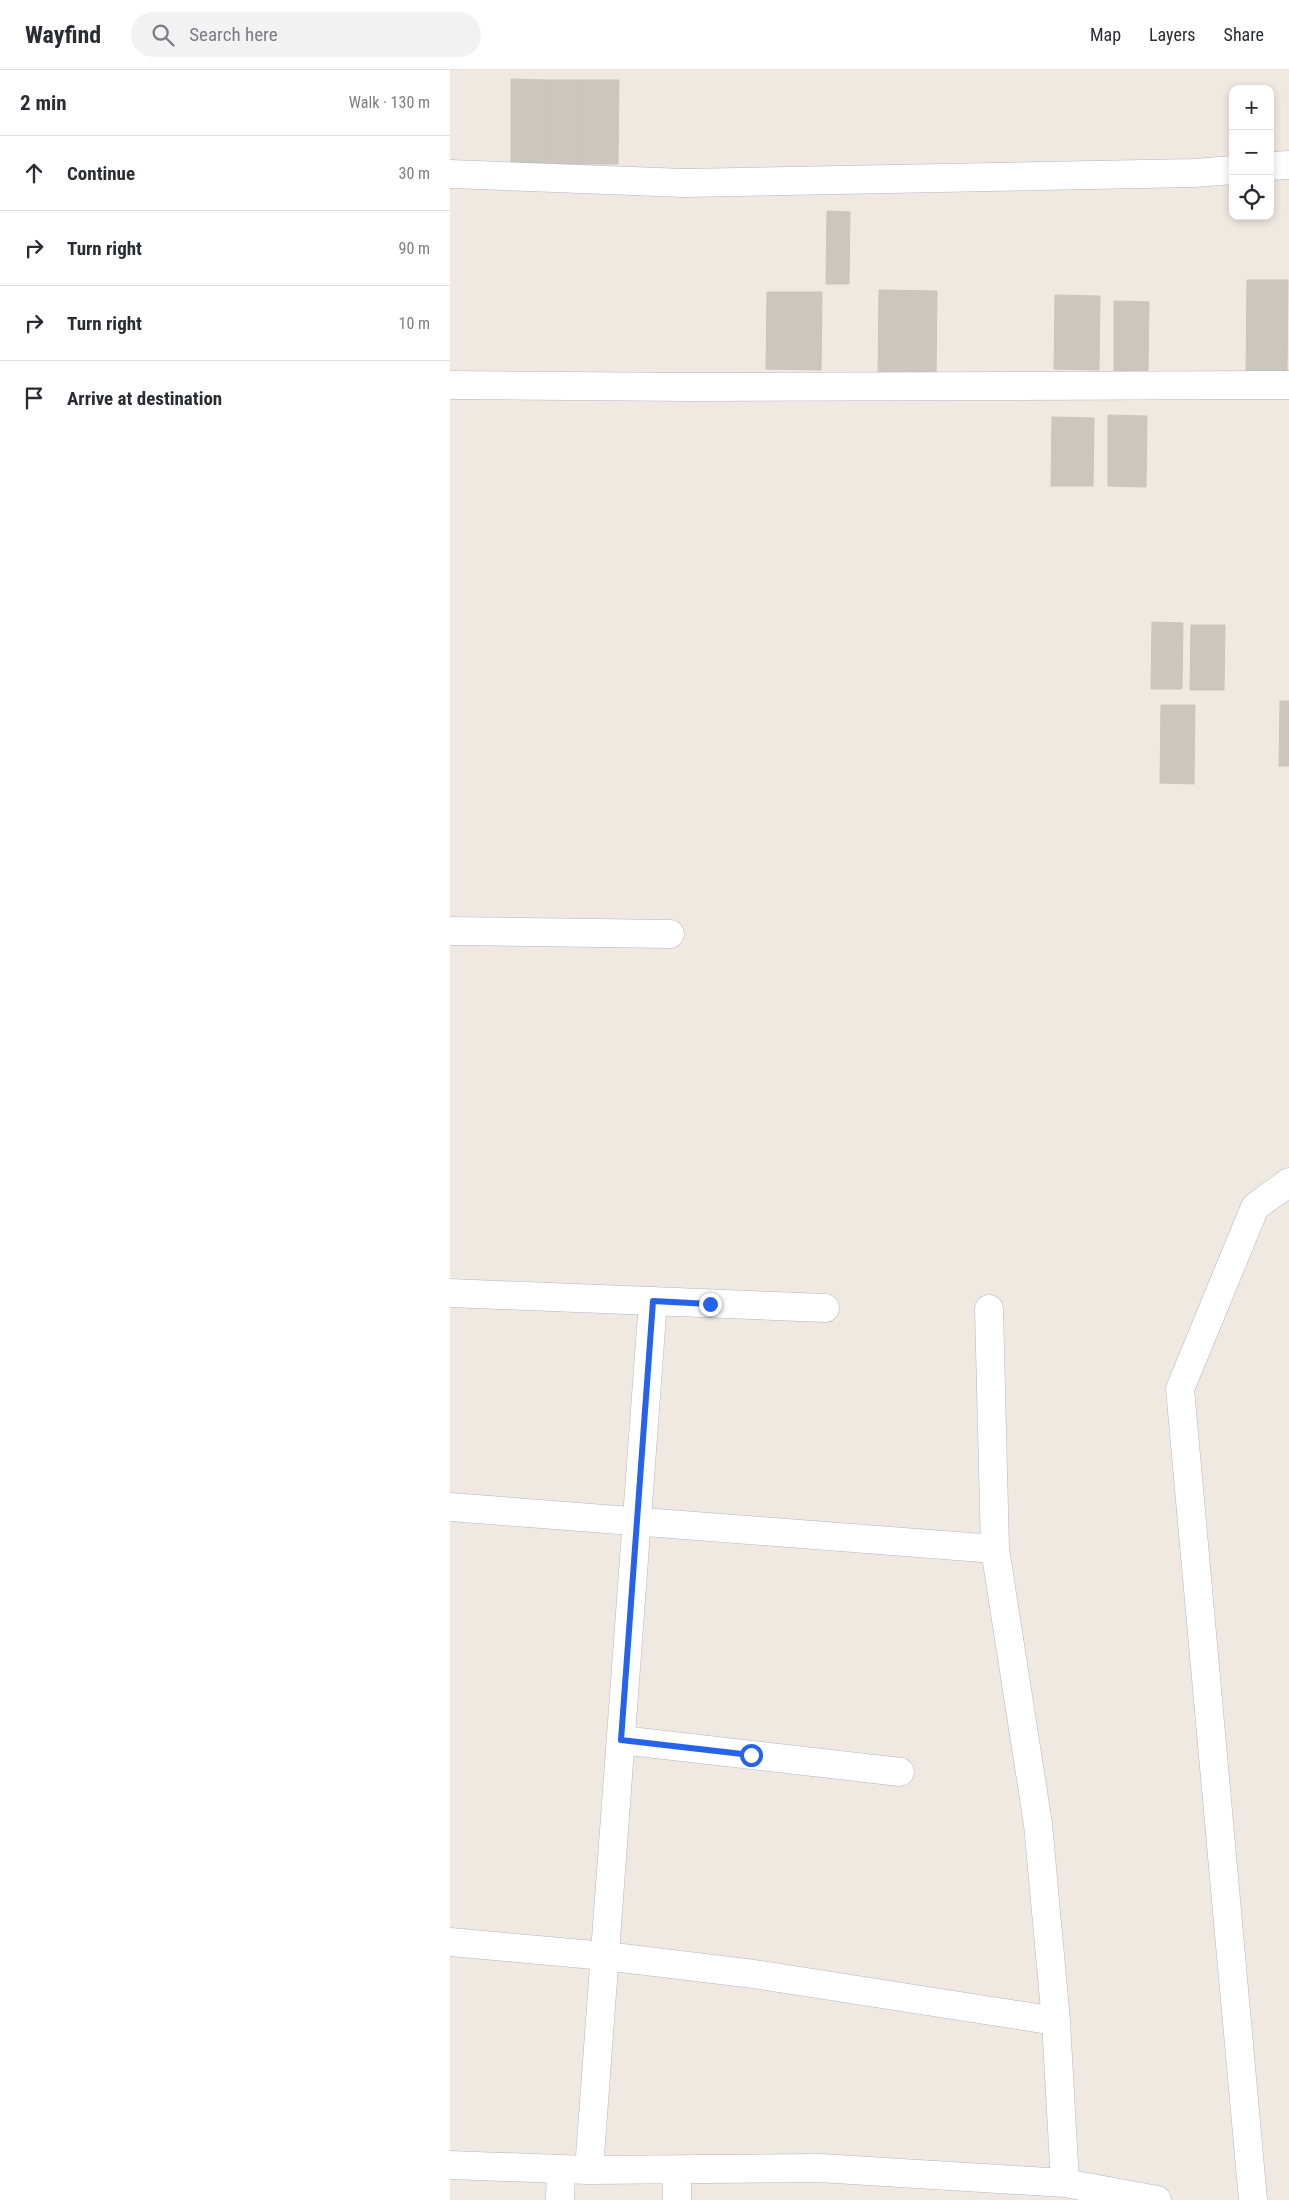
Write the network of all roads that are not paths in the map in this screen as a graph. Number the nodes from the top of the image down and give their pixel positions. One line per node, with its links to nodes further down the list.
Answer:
1 (1289, 165): 2 (street)
2 (1274, 166)
3 (1229, 170): 4 (street)
4 (450, 174)
5 (450, 385): 6 (street)
6 (1289, 386)
7 (450, 931): 8 (street)
8 (670, 934)
9 (1289, 1182): 30 (street)
10 (450, 1294): 11 (street)
11 (653, 1301): 12 (street); 15 (street)
12 (825, 1308)
13 (989, 1309): 16 (street)
14 (450, 1507): 15 (street)
15 (637, 1522): 16 (street); 17 (street)
16 (996, 1549): 21 (street)
17 (621, 1740): 18 (street); 20 (street)
18 (900, 1772)
19 (450, 1942): 20 (street)
20 (605, 1956): 21 (street); 24 (street)
21 (1056, 2022): 26 (street)
22 (450, 2165): 23 (street)
23 (561, 2169): 24 (street); 27 (street)
24 (590, 2170): 25 (street)
25 (677, 2170): 26 (street); 28 (street)
26 (1065, 2183): 29 (street)
27 (560, 2200)
28 (677, 2200)
29 (1157, 2200)
30 (1253, 2200)

